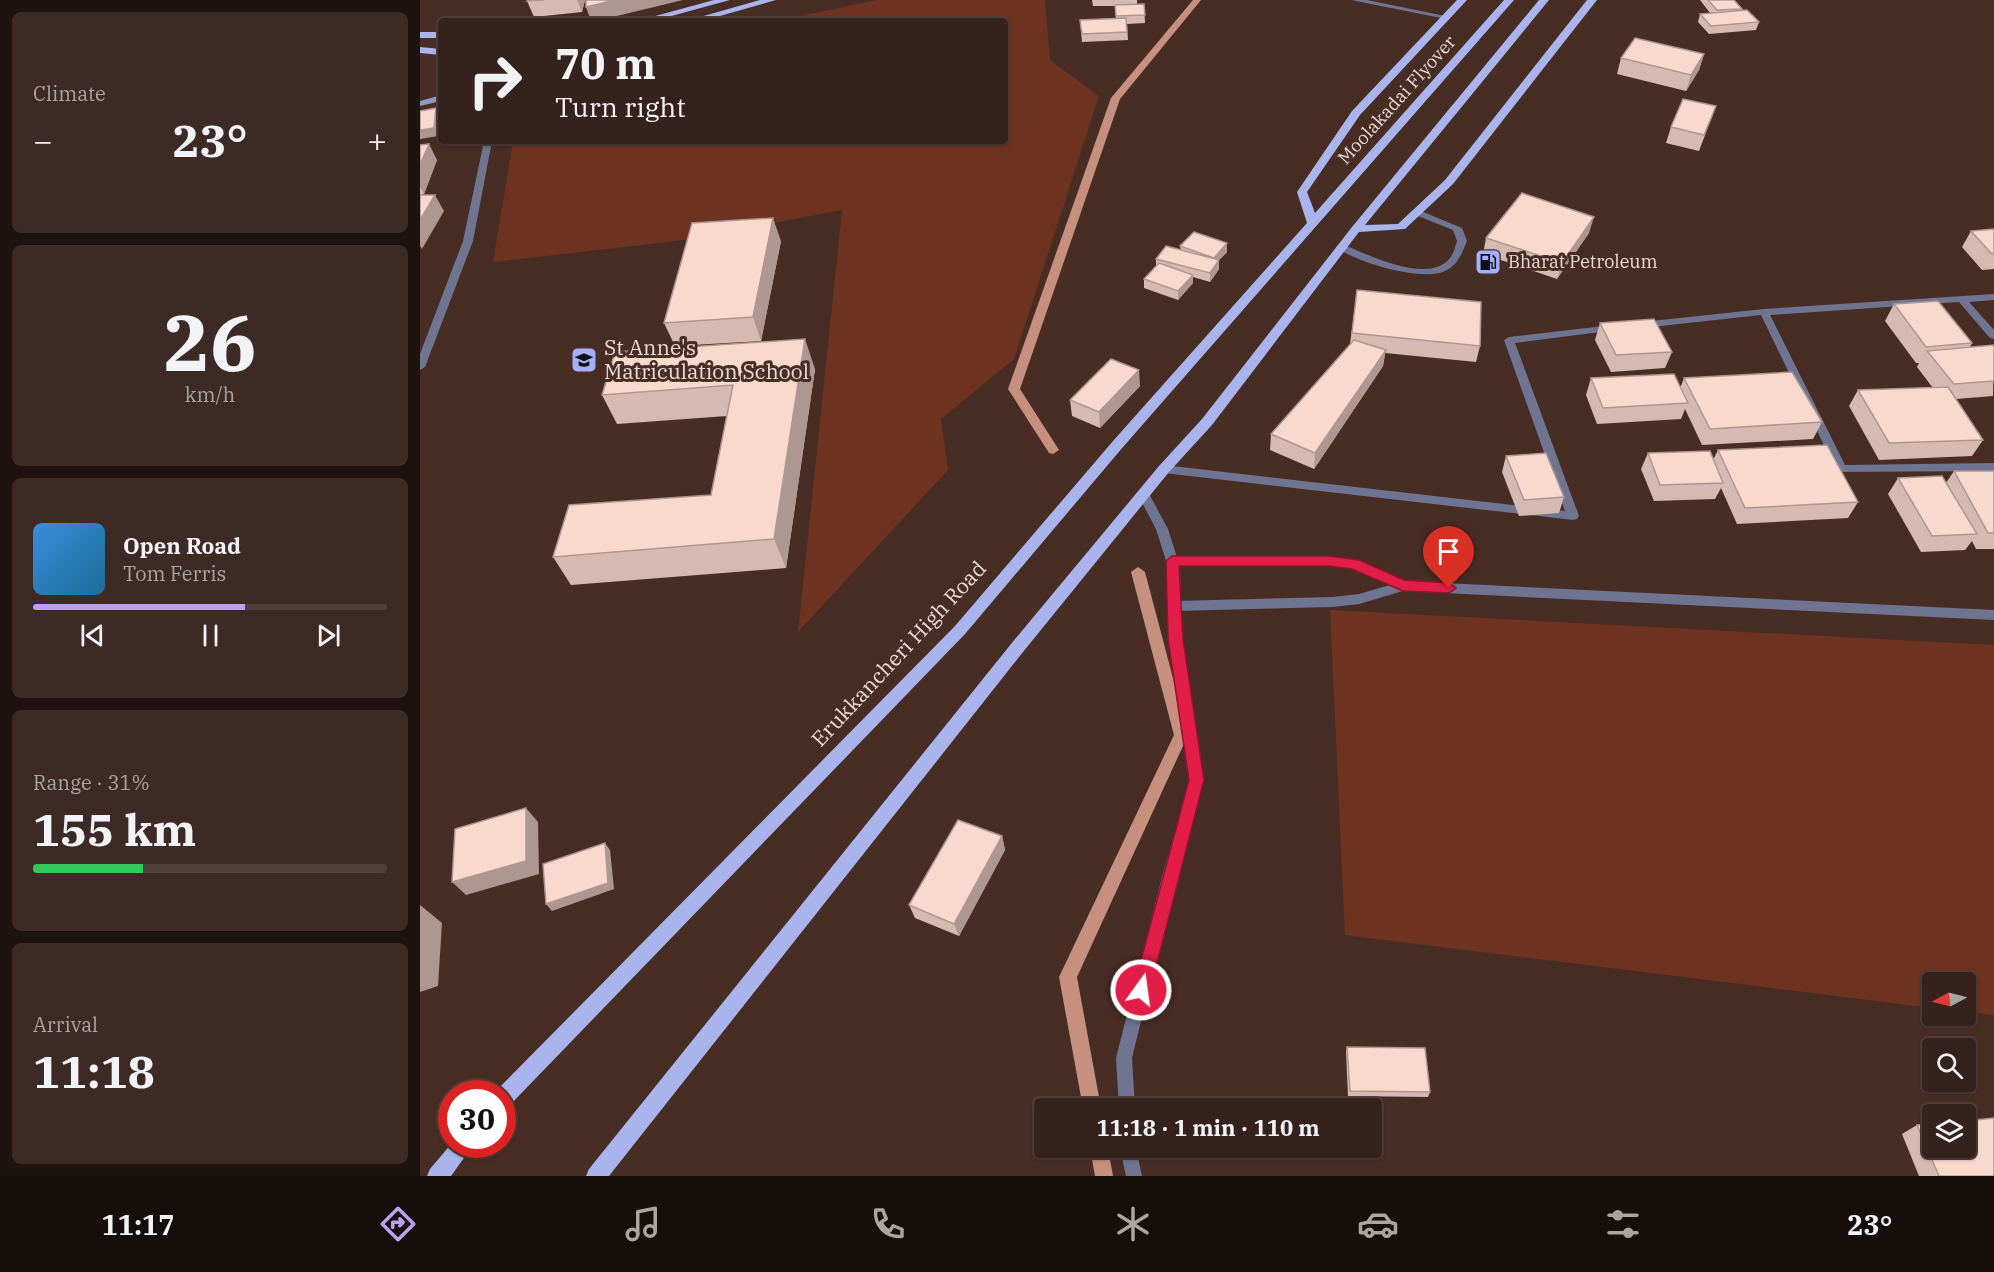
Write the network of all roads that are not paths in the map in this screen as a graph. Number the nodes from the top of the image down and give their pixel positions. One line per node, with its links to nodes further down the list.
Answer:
1 (725, 0): 9 (main road)
2 (771, 0): 10 (main road)
3 (1355, 0): 8 (street)
4 (1462, 0): 8 (main road)
5 (1509, 0): 19 (main road, Moolakadai Flyover)
6 (1544, 0): 20 (main road)
7 (1592, 0): 18 (main road)
8 (1446, 17): 19 (main road)
9 (654, 18)
10 (703, 18)
11 (420, 35): 12 (main road)
12 (438, 35)
13 (420, 50): 14 (main road)
14 (438, 52)
15 (438, 99): 16 (street)
16 (420, 104)
17 (487, 144): 26 (street)
18 (1416, 212): 20 (main road); 21 (street)
19 (1313, 225): 34 (main road, Erukkancheri High Road)
20 (1356, 229): 21 (main road)
21 (1341, 247): 28 (main road)
22 (1994, 297): 23 (street)
23 (1961, 299): 24 (street); 25 (street)
24 (1764, 312): 27 (street); 28 (street)
25 (1994, 336)
26 (420, 367)
27 (1994, 467)
28 (1164, 469): 29 (main road)
29 (1144, 495): 30 (street); 39 (main road)
30 (1172, 561): 31 (street); 32 (street)
31 (1403, 586): 32 (street); 33 (street)
32 (1176, 606): 35 (street)
33 (1994, 615)
34 (516, 1086)
35 (1126, 1098)
36 (452, 1158): 38 (main road)
37 (1130, 1158): 40 (street)
38 (437, 1176)
39 (596, 1176)
40 (1134, 1176)

